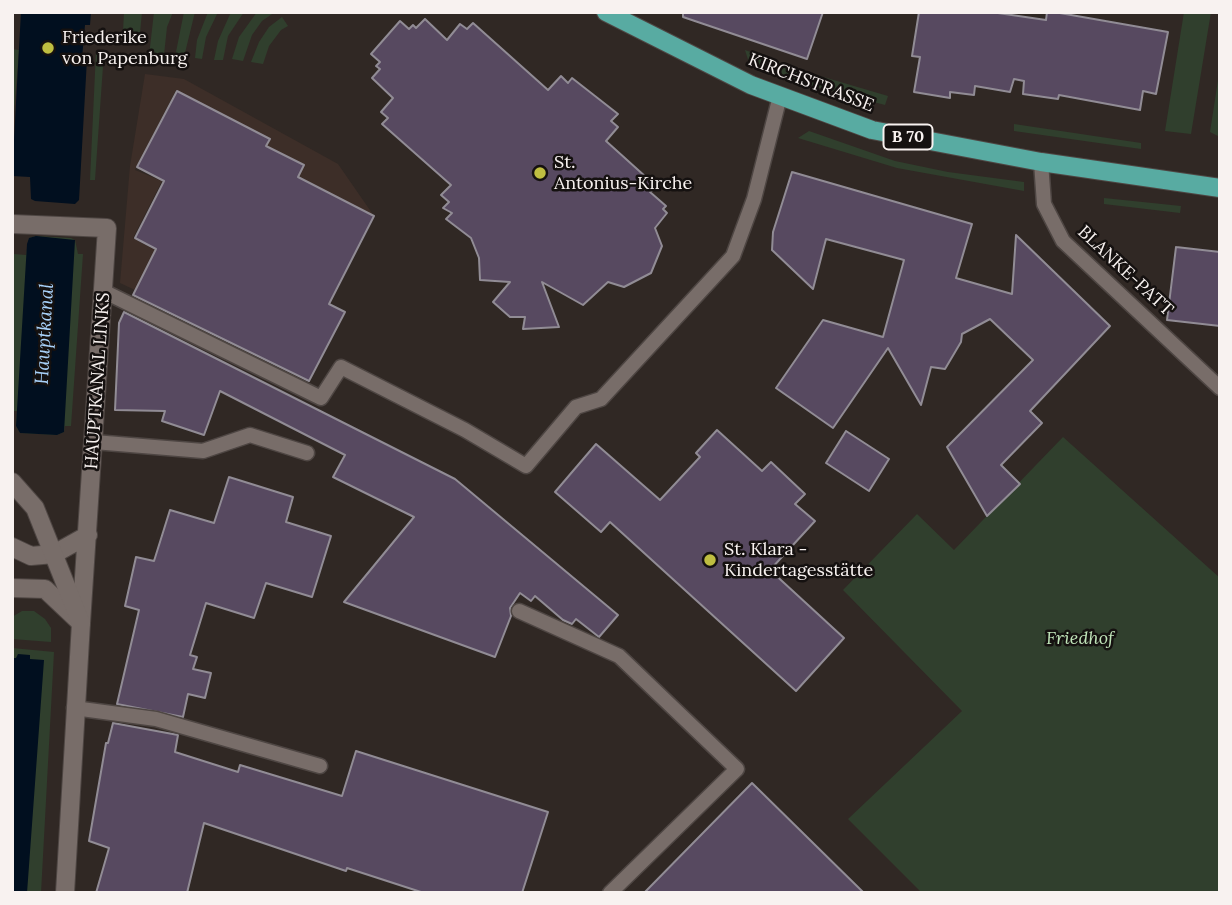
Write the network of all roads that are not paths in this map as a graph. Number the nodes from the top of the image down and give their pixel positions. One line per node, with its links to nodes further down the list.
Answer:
1 (606, 12): 2 (main road, KIRCHSTRASSE / B 70)
2 (780, 96): 3 (main road, KIRCHSTRASSE / B 70); 6 (lane)
3 (1041, 162): 4 (main road, KIRCHSTRASSE / B 70); 7 (lane, BLANKE-PATT)
4 (1220, 188)
5 (12, 223): 6 (street, HAUPTKANAL LINKS)
6 (105, 292): 8 (street, HAUPTKANAL LINKS)
7 (1220, 388)
8 (94, 442): 9 (lane); 11 (street, HAUPTKANAL LINKS)
9 (307, 453)
10 (12, 482): 13 (street, HAUPTKANAL LINKS)
11 (88, 535): 13 (street); 16 (street, HAUPTKANAL LINKS)
12 (12, 547): 13 (street)
13 (54, 554): 16 (street, HAUPTKANAL LINKS)
14 (12, 588): 16 (street)
15 (520, 611): 20 (lane)
16 (82, 623): 17 (street, HAUPTKANAL LINKS)
17 (74, 708): 18 (lane); 19 (street, HAUPTKANAL LINKS)
18 (320, 766)
19 (65, 893)
20 (610, 893)

